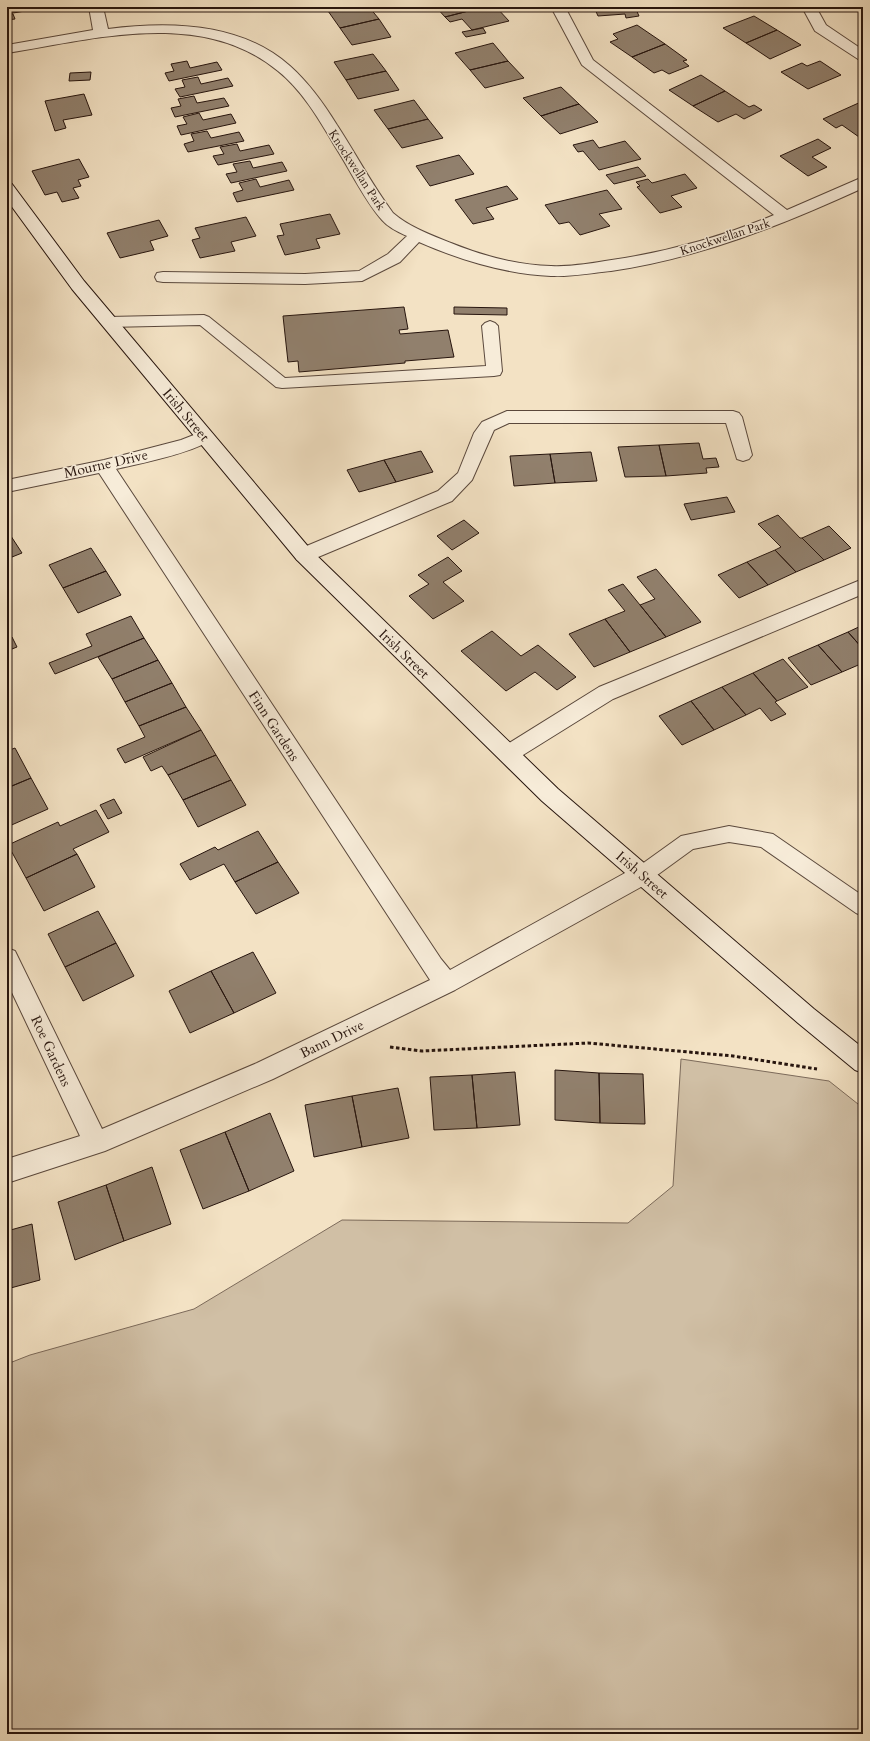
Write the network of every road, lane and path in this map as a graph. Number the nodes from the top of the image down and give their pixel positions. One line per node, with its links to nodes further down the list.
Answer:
1 (96, 7): 4 (street)
2 (558, 7): 9 (street)
3 (809, 7): 6 (street)
4 (99, 33): 5 (street, Knockwellan Park); 10 (street, Knockwellan Park)
5 (7, 49)
6 (863, 56)
7 (863, 182): 9 (street, Knockwellan Park)
8 (7, 187): 12 (street, Irish Street)
9 (786, 217): 10 (street, Knockwellan Park)
10 (417, 235): 11 (street)
11 (163, 277)
12 (108, 322): 13 (lane); 14 (street, Irish Street)
13 (490, 326)
14 (204, 437): 16 (street, Mourne Drive); 18 (street, Irish Street)
15 (743, 455): 18 (street)
16 (104, 466): 17 (street, Mourne Drive); 24 (street, Finn Gardens)
17 (7, 486)
18 (304, 555): 20 (street, Irish Street)
19 (863, 586): 20 (street)
20 (508, 754): 21 (street, Irish Street)
21 (642, 875): 22 (lane); 24 (street, Bann Drive); 26 (street, Irish Street)
22 (863, 907)
23 (7, 958): 28 (street, Roe Gardens)
24 (447, 983): 28 (street, Bann Drive)
25 (384, 1046): 27 (path)
26 (863, 1062)
27 (824, 1070)
28 (96, 1143): 29 (street, Bann Drive)
29 (7, 1171)

